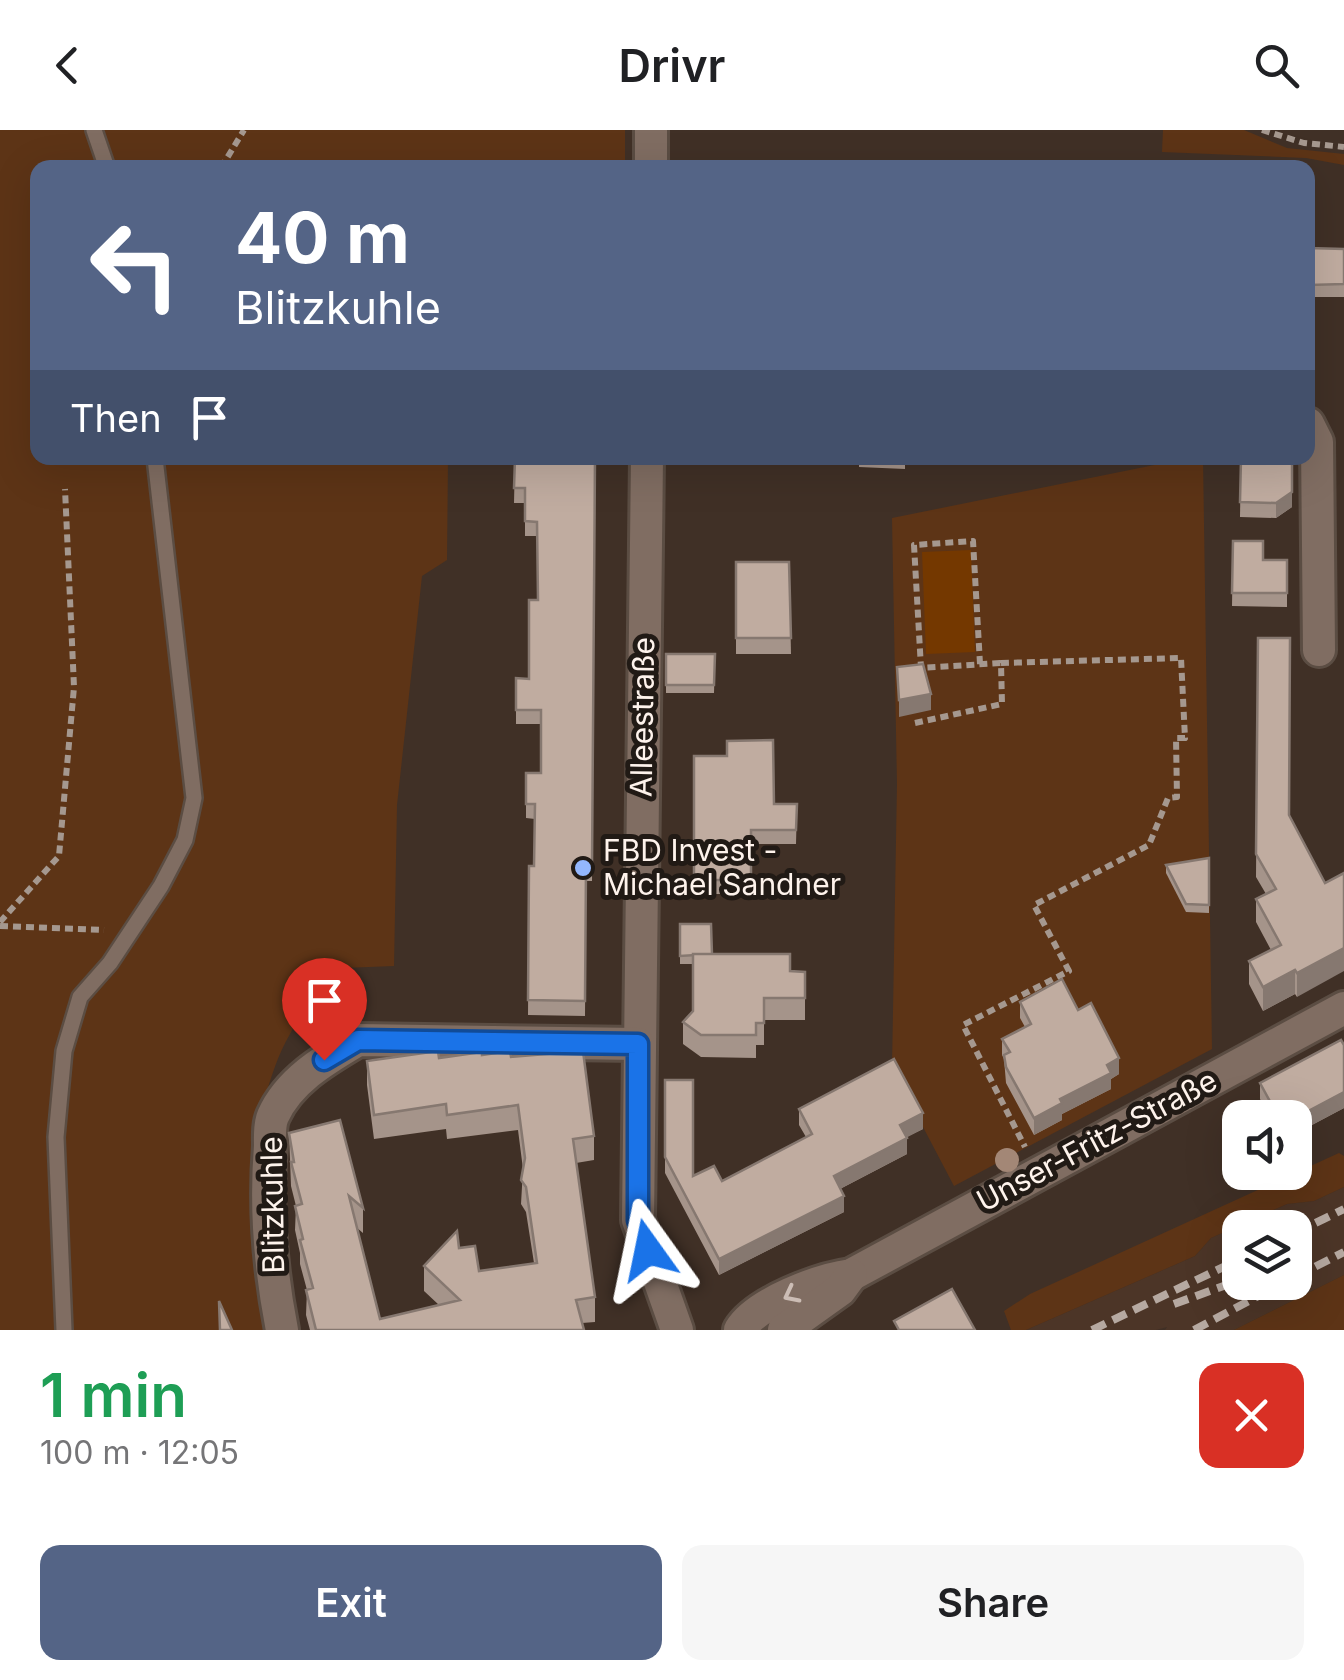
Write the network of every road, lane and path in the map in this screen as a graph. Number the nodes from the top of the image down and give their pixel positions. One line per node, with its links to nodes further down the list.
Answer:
1 (94, 130): 6 (lane)
2 (244, 130): 7 (path)
3 (651, 130): 8 (street)
4 (1262, 130): 5 (path)
5 (1344, 147)
6 (104, 160)
7 (226, 160)
8 (650, 160)
9 (1315, 437): 13 (street)
10 (156, 465): 18 (lane)
11 (646, 465): 20 (street, Alleestraße)
12 (65, 489): 17 (path)
13 (1319, 650)
14 (1000, 663): 15 (path); 16 (path); 21 (path)
15 (980, 664): 15 (path)
16 (915, 723)
17 (0, 924): 18 (path)
18 (131, 930): 23 (lane)
19 (1344, 1008): 22 (street, Unser-Fritz-Straße)
20 (638, 1044): 24 (street, Blitzkuhle); 25 (street, Alleestraße)
21 (1021, 1140)
22 (851, 1275): 26 (street, Unser-Fritz-Straße, one-way to 26); 27 (street, Unser-Fritz-Straße)
23 (64, 1330)
24 (282, 1330)
25 (677, 1330)
26 (740, 1330)
27 (784, 1330)

